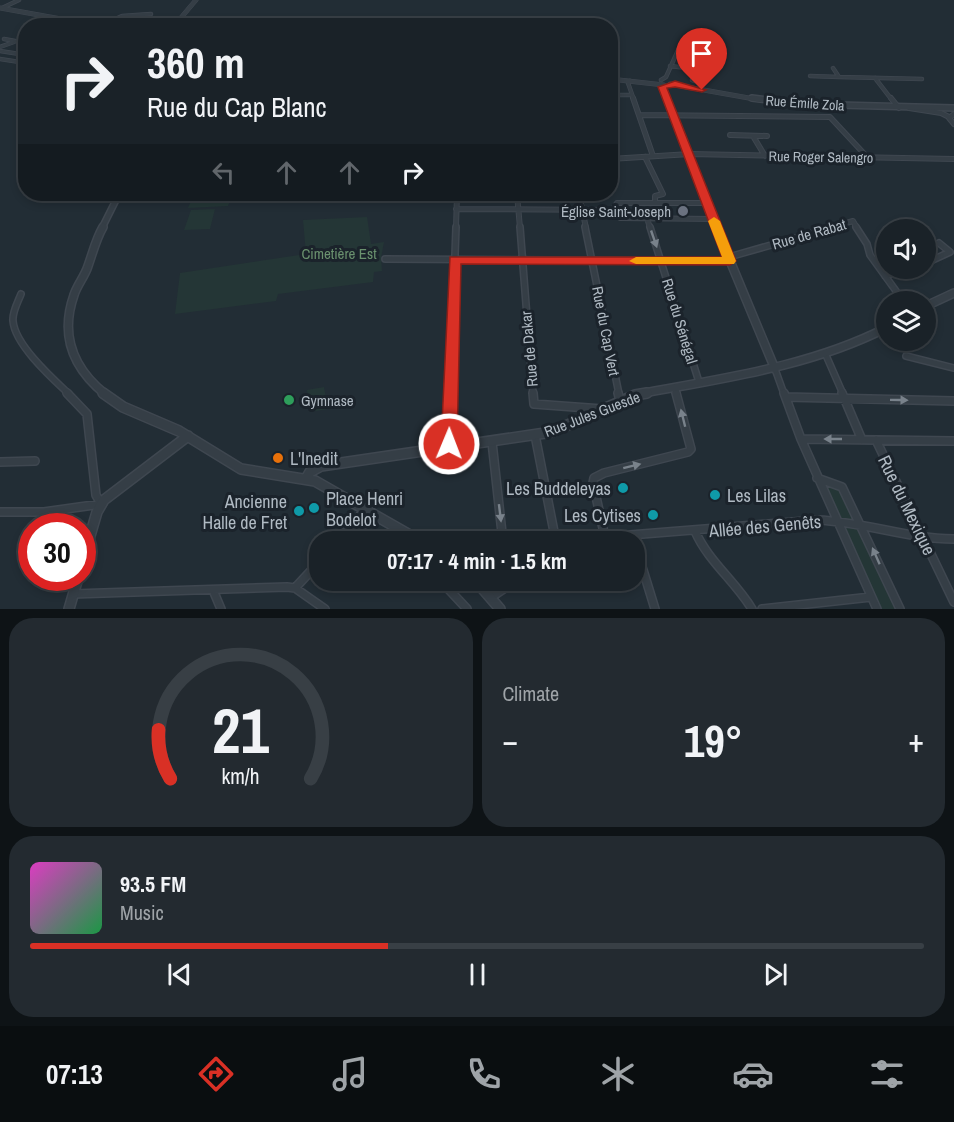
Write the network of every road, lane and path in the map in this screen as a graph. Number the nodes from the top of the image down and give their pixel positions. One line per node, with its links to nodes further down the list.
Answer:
1 (19, 0): 3 (street)
2 (196, 0): 7 (street)
3 (1, 8): 5 (street)
4 (151, 14): 6 (street)
5 (60, 18)
6 (118, 18)
7 (181, 18)
8 (4, 39): 9 (street)
9 (15, 42): 10 (street); 11 (street)
10 (18, 42)
11 (0, 47)
12 (0, 51): 13 (street)
13 (18, 54)
14 (698, 55): 17 (street)
15 (0, 59): 16 (street)
16 (18, 62)
17 (670, 66): 18 (street); 28 (street)
18 (696, 69): 20 (street); 27 (street)
19 (833, 69): 22 (street)
20 (711, 71)
21 (810, 76): 22 (street)
22 (839, 77): 23 (street)
23 (875, 78): 25 (street); 31 (street)
24 (618, 79): 26 (street, Rue Émile Zola)
25 (922, 79)
26 (630, 81): 28 (street, Rue Émile Zola); 30 (street)
27 (695, 81)
28 (664, 82): 31 (street, Rue Émile Zola); 35 (street)
29 (618, 95): 30 (street)
30 (633, 95): 34 (street)
31 (898, 107): 32 (street, Rue Émile Zola); 33 (street)
32 (909, 108): 33 (street, Rue Émile Zola); 33 (street)
33 (952, 110): 37 (street)
34 (640, 115): 35 (street); 42 (street)
35 (674, 116): 36 (street); 41 (street)
36 (830, 117): 46 (street)
37 (954, 124)
38 (729, 135): 39 (street)
39 (753, 136): 40 (street); 43 (street)
40 (767, 136)
41 (688, 153): 42 (street, Rue Roger Salengro); 43 (street, Rue Roger Salengro); 53 (street)
42 (653, 156): 44 (street, Rue Roger Salengro)
43 (765, 156): 46 (street, Rue Roger Salengro)
44 (645, 157): 45 (street, Rue Roger Salengro); 52 (street)
45 (618, 159)
46 (869, 159): 47 (street, Rue Roger Salengro)
47 (954, 159)
48 (117, 201): 85 (street)
49 (457, 201): 54 (street)
50 (517, 201): 55 (street)
51 (581, 201): 56 (street, Rue du Cap Vert)
52 (655, 203): 53 (street); 57 (street)
53 (708, 203): 59 (street)
54 (456, 209): 55 (street); 64 (street)
55 (518, 209): 56 (street); 65 (street)
56 (583, 210): 57 (street); 66 (street, Rue du Cap Vert)
57 (612, 210): 58 (street)
58 (647, 218): 59 (street); 67 (street, Rue du Sénégal, one-way to 67)
59 (713, 219): 63 (street)
60 (939, 243): 61 (street)
61 (936, 258)
62 (386, 259): 64 (street)
63 (729, 259): 67 (street); 68 (street, Rue de Rabat); 76 (street)
64 (454, 260): 65 (street); 91 (street)
65 (522, 260): 66 (street); 83 (street, Rue de Dakar)
66 (593, 260): 67 (street); 81 (street, Rue du Cap Vert)
67 (661, 261): 77 (street, Rue du Sénégal)
68 (876, 263)
69 (954, 293): 71 (street)
70 (21, 294): 97 (street)
71 (936, 301)
72 (876, 332): 73 (street, Rue Jules Guesde)
73 (825, 352): 76 (street, Rue Jules Guesde); 80 (street)
74 (906, 356): 75 (street)
75 (954, 368)
76 (775, 369): 77 (street, Rue Jules Guesde); 79 (street)
77 (699, 382): 78 (street, Rue Jules Guesde)
78 (675, 387): 81 (street, Rue Jules Guesde); 109 (street, one-way to 78)
79 (786, 397): 80 (street); 86 (street)
80 (844, 399): 82 (street, one-way to 82); 87 (street)
81 (620, 400): 83 (street, Rue Jules Guesde)
82 (954, 401)
83 (603, 409): 84 (street, Rue Jules Guesde)
84 (535, 435): 90 (street, Rue Jules Guesde); 108 (street)
85 (188, 436): 96 (street); 97 (street)
86 (801, 439): 87 (street, one-way to 86); 95 (street)
87 (862, 440): 88 (street)
88 (876, 440): 89 (street); 112 (street, Rue du Mexique)
89 (952, 441): 92 (street)
90 (492, 442): 91 (street, Rue Jules Guesde); 107 (street, one-way to 107)
91 (448, 448): 96 (street, Rue Jules Guesde)
92 (954, 450)
93 (35, 461): 94 (street)
94 (0, 462)
95 (817, 478): 101 (street); 103 (street)
96 (306, 479): 98 (street)
97 (99, 508): 99 (street); 100 (street)
98 (366, 508): 102 (street); 106 (street)
99 (0, 512)
100 (96, 518)
101 (835, 520): 103 (street, Allée des Genêts); 110 (street, Allée des Genêts); 123 (street)
102 (351, 524): 104 (street); 105 (street)
103 (861, 525): 112 (street, Allée des Genêts); 135 (street, one-way to 103)
104 (345, 531)
105 (362, 531)
106 (404, 531)
107 (502, 531)
108 (554, 531)
109 (603, 531)
110 (695, 531): 111 (street, Allée des Genêts); 132 (street)
111 (645, 538)
112 (923, 538): 113 (street); 125 (street, Rue du Mexique)
113 (954, 539)
114 (309, 573): 116 (street)
115 (645, 585): 131 (street)
116 (296, 588): 117 (street); 128 (street)
117 (213, 590): 122 (street); 127 (street)
118 (75, 591): 122 (street)
119 (450, 591): 129 (street)
120 (484, 591): 124 (street)
121 (500, 591): 124 (street)
122 (74, 594): 126 (street)
123 (871, 597): 133 (street); 134 (street)
124 (490, 598): 130 (street)
125 (954, 602)
126 (69, 609)
127 (221, 609)
128 (326, 609)
129 (467, 609)
130 (500, 609)
131 (655, 609)
132 (752, 609)
133 (762, 609)
134 (877, 609)
135 (900, 609)

